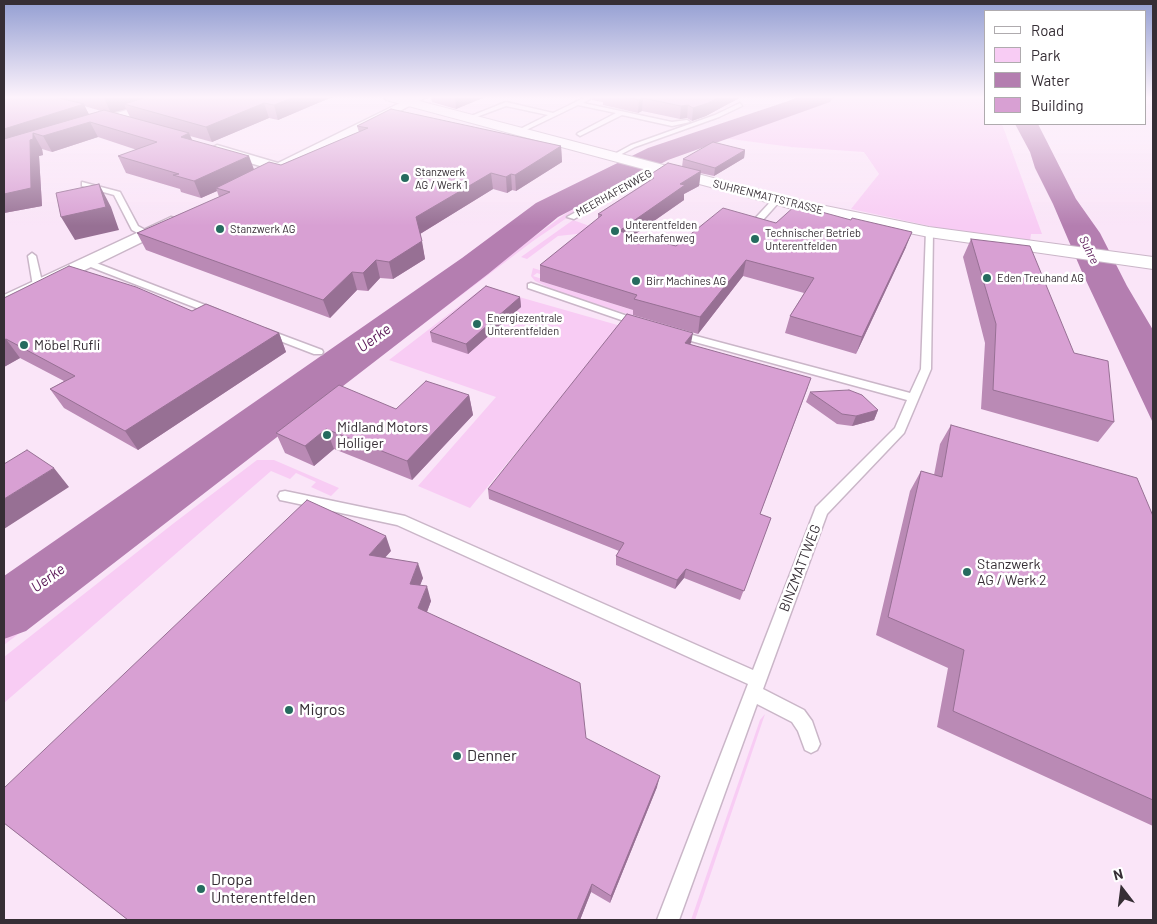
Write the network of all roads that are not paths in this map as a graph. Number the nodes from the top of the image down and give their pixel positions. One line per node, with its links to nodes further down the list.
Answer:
1 (334, 140): 6 (street)
2 (553, 140): 5 (street, SUHRENMATTSTRASSE)
3 (650, 140): 5 (lane)
4 (209, 147): 6 (street)
5 (614, 157): 7 (street, SUHRENMATTSTRASSE)
6 (279, 167): 8 (street)
7 (654, 168): 10 (street, SUHRENMATTSTRASSE); 12 (lane, MEERHAFENWEG)
8 (263, 176)
9 (85, 184): 15 (lane)
10 (777, 200): 13 (lane); 14 (street, SUHRENMATTSTRASSE)
11 (180, 218): 15 (street)
12 (571, 218)
13 (751, 228)
14 (928, 232): 18 (street, SUHRENMATTSTRASSE); 27 (lane, BINZMATTWEG)
15 (146, 234): 17 (street)
16 (32, 256): 19 (lane)
17 (86, 262): 19 (street); 22 (lane)
18 (1147, 264)
19 (38, 286): 21 (street)
20 (531, 286): 23 (lane)
21 (4, 302)
22 (221, 314)
23 (646, 325)
24 (258, 329): 26 (lane)
25 (664, 330): 27 (lane)
26 (318, 352)
27 (914, 398): 29 (lane, BINZMATTWEG)
28 (285, 496): 29 (lane)
29 (756, 687): 30 (lane); 31 (lane, BINZMATTWEG)
30 (811, 744)
31 (668, 920)

